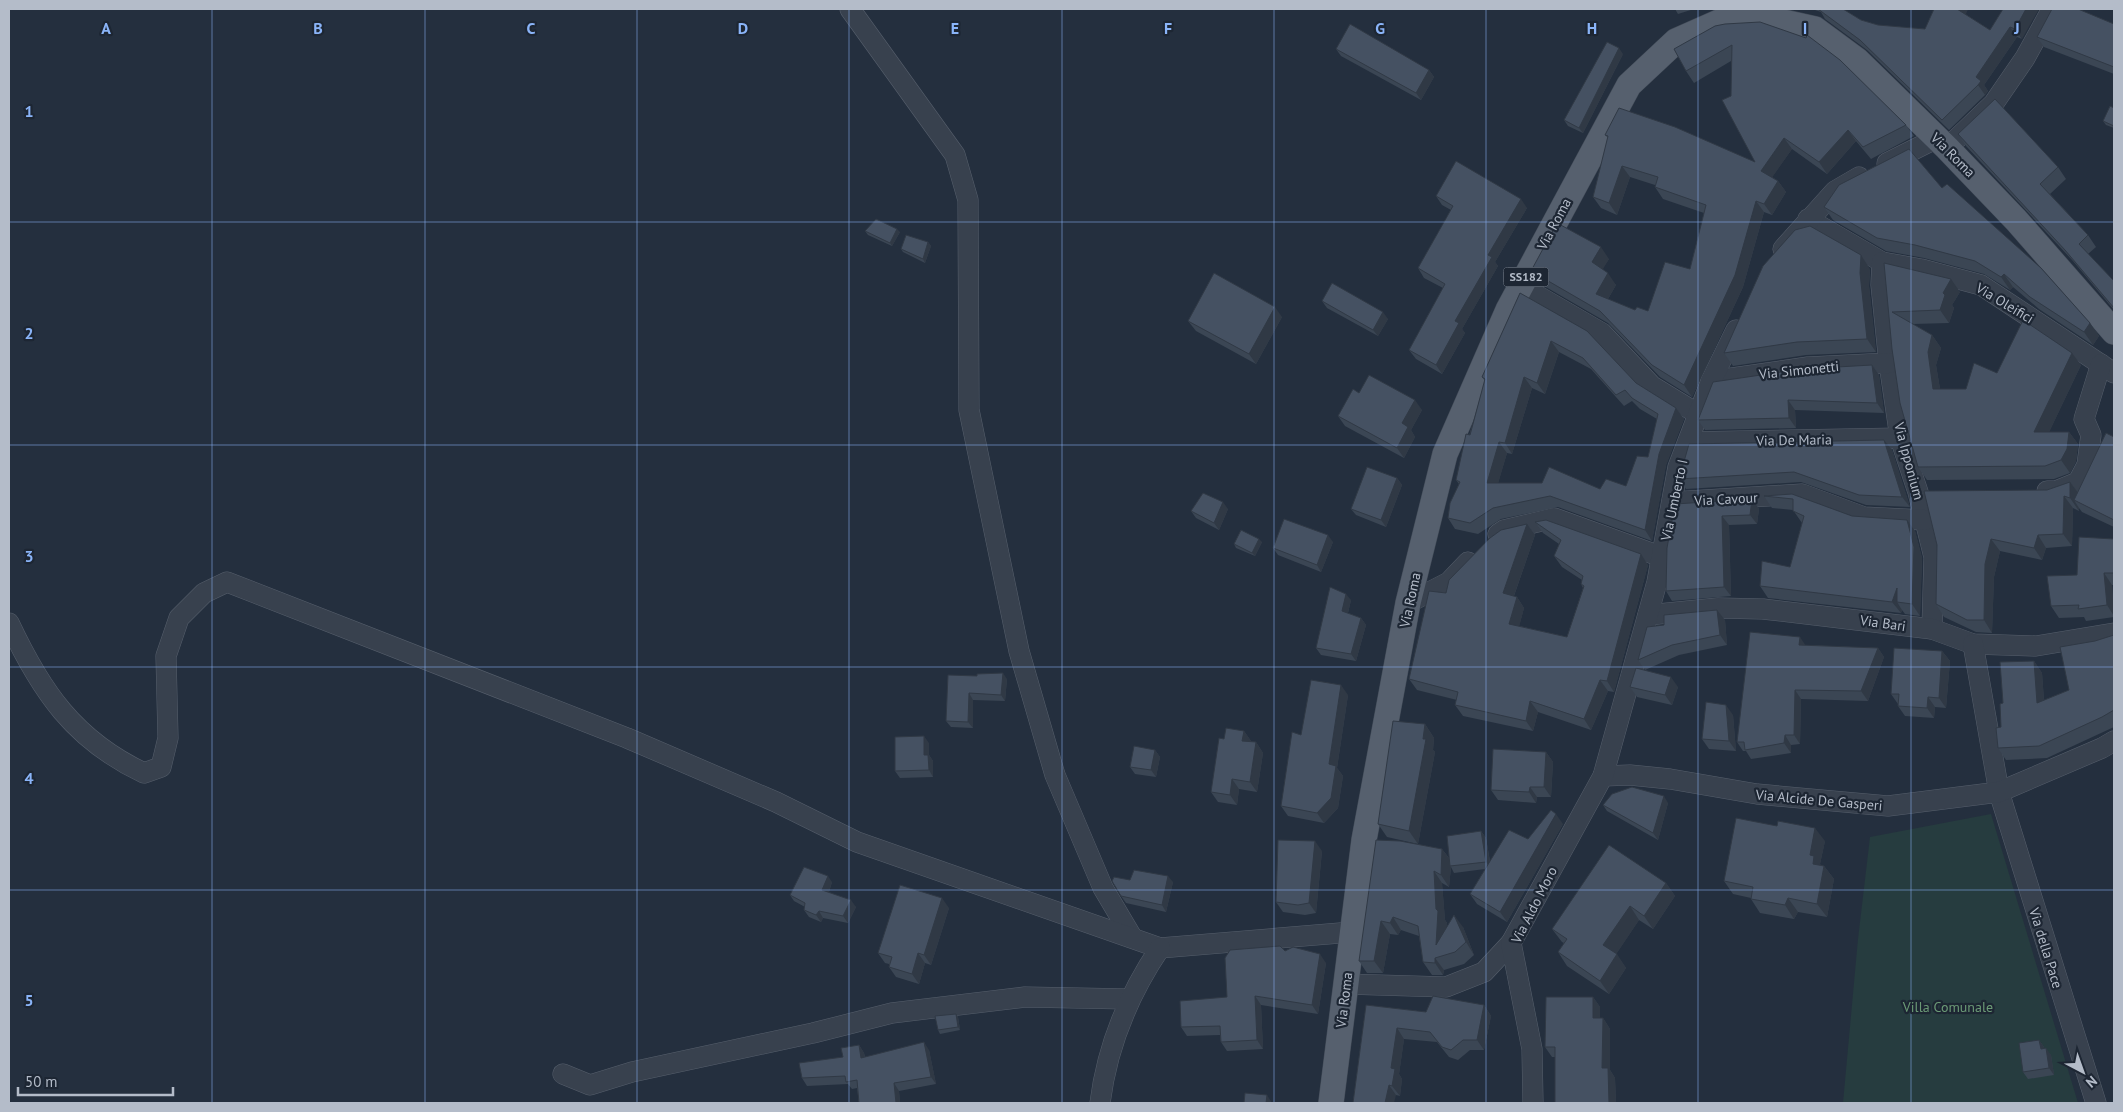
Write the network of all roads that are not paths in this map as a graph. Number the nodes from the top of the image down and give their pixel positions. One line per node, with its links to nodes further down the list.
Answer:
1 (850, 9): 32 (street)
2 (2052, 9): 3 (street)
3 (1942, 143): 4 (street); 7 (main road, Via Roma / SS182); 9 (main road, Via Roma / SS182)
4 (1808, 219): 5 (street, Via Oleifici); 6 (street)
5 (1882, 262): 10 (street, Via Ipponium); 11 (street, Via Oleifici)
6 (1768, 266)
7 (1521, 286): 13 (street); 22 (main road, Via Roma / SS182)
8 (1746, 309): 12 (street, Via Umberto I)
9 (2114, 332)
10 (1889, 363): 12 (street, Via Simonetti); 14 (street, Via Ipponium)
11 (2107, 368): 17 (street)
12 (1710, 380): 13 (street, Via Umberto I)
13 (1698, 414): 15 (street, Via Umberto I)
14 (1900, 438): 15 (street, Via De Maria); 18 (street, Via Ipponium)
15 (1688, 442): 19 (street, Via Umberto I)
16 (1938, 491): 18 (street)
17 (2027, 491)
18 (1918, 492): 20 (street, Via Ipponium)
19 (1672, 502): 20 (street, Via Cavour); 21 (street, Via Umberto I)
20 (1924, 520): 25 (street, Via Ipponium)
21 (1662, 557): 22 (street); 23 (street, Via Umberto I)
22 (1408, 603): 31 (main road, Via Roma / SS182)
23 (1648, 615): 25 (street, Via Bari); 29 (street, Via Umberto I)
24 (9, 623): 32 (street)
25 (1932, 629): 27 (street, Via Bari)
26 (2114, 633): 27 (street, Via Bari)
27 (1973, 644): 30 (street, Via della Pace)
28 (2114, 741): 30 (street, Via Alcide De Gasperi)
29 (1603, 776): 30 (street, Via Alcide De Gasperi); 33 (street, Via Aldo Moro)
30 (1999, 792): 41 (street, Via della Pace)
31 (1352, 932): 34 (street); 35 (main road, Via Roma / SS182)
32 (1132, 937): 34 (street)
33 (1511, 943): 35 (street); 40 (street, Via Aldo Moro)
34 (1160, 948): 36 (street)
35 (1345, 984): 39 (main road, Via Roma / SS182)
36 (1129, 999): 37 (street); 38 (street)
37 (563, 1074)
38 (1100, 1103)
39 (1330, 1103)
40 (1533, 1103)
41 (2096, 1103)

